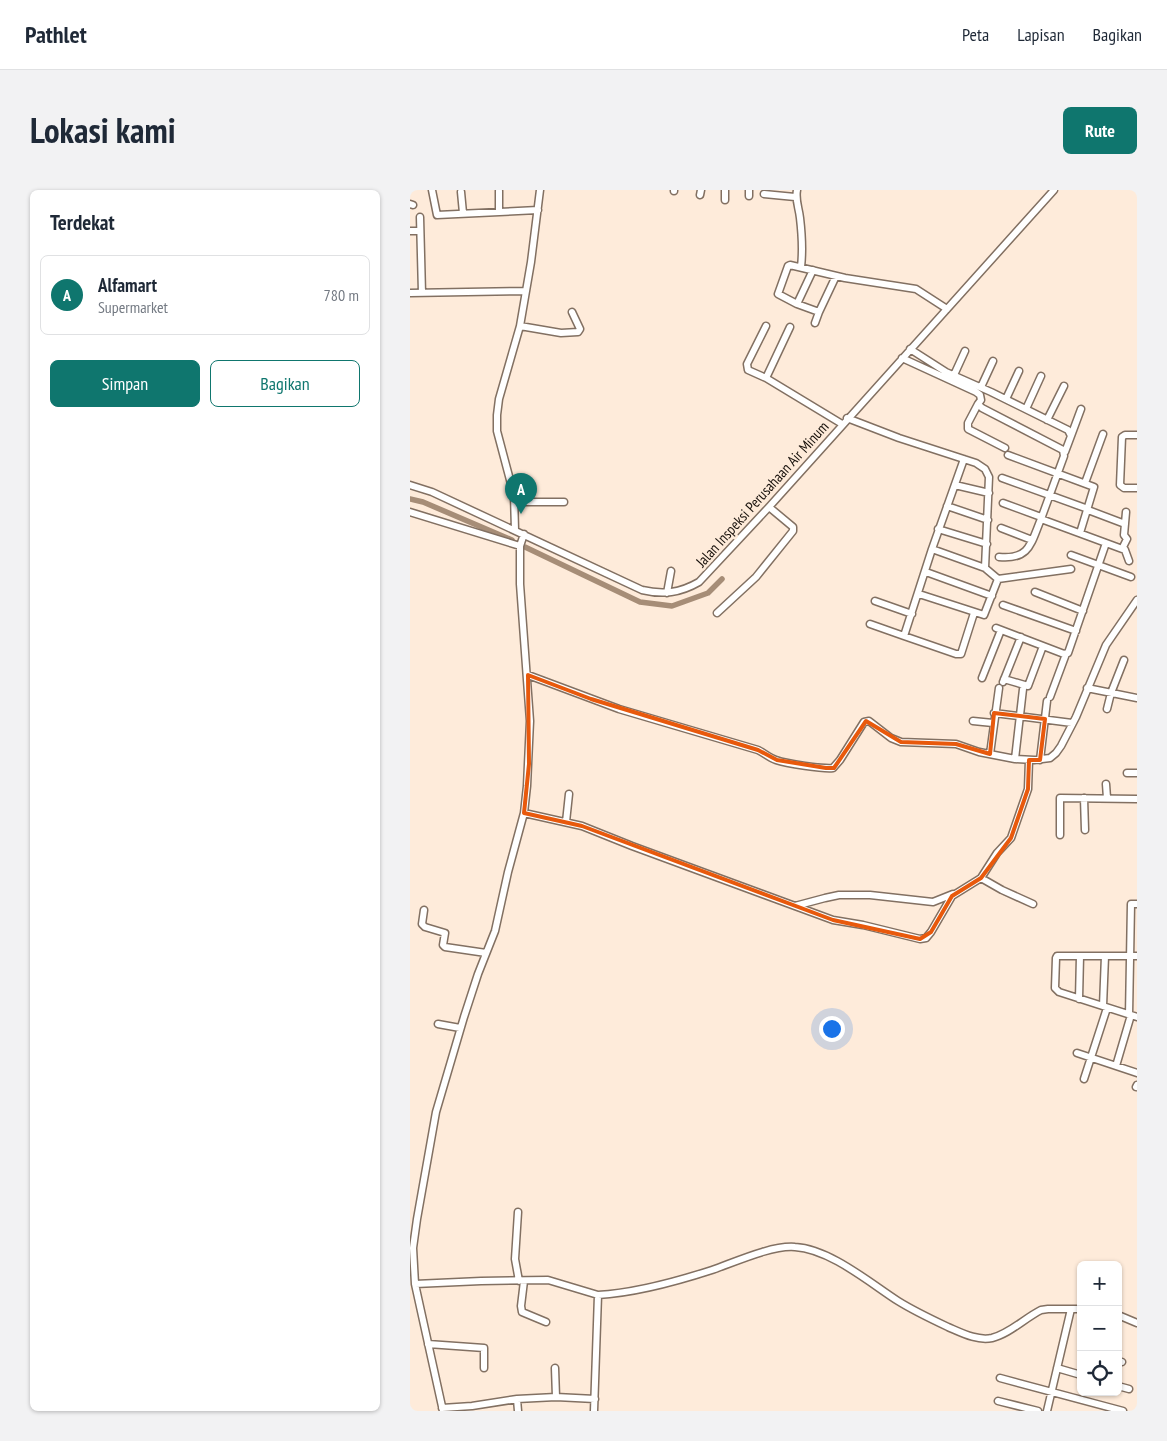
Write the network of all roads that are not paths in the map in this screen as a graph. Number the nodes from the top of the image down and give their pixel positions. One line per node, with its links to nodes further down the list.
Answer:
1 (432, 190): 12 (street)
2 (540, 190): 10 (street)
3 (725, 190): 9 (street)
4 (1054, 190): 23 (street, Jalan Inspeksi Perusahaan Air Minum)
5 (499, 191): 11 (street)
6 (461, 192): 12 (street)
7 (796, 193): 8 (street); 16 (street)
8 (764, 194)
9 (725, 200)
10 (538, 210): 11 (street); 19 (street)
11 (499, 212): 12 (street)
12 (464, 213)
13 (420, 217): 14 (street)
14 (420, 230): 15 (street); 21 (street)
15 (410, 231)
16 (801, 267): 17 (street); 22 (street)
17 (813, 270): 18 (street); 22 (street)
18 (836, 276): 23 (street); 25 (street)
19 (526, 291): 21 (street); 27 (street)
20 (410, 293): 21 (street)
21 (422, 293)
22 (798, 304): 25 (street)
23 (947, 309): 30 (street, Jalan Inspeksi Perusahaan Air Minum)
24 (572, 312): 27 (street)
25 (819, 312): 26 (street)
26 (814, 323)
27 (520, 326): 60 (street)
28 (766, 326): 37 (street)
29 (790, 327): 37 (street)
30 (910, 350): 32 (street, Jalan Inspeksi Perusahaan Air Minum); 35 (street)
31 (965, 351): 35 (street)
32 (902, 358): 41 (street); 44 (street, Jalan Inspeksi Perusahaan Air Minum)
33 (993, 361): 39 (street)
34 (1018, 371): 40 (street)
35 (954, 375): 39 (street)
36 (1041, 376): 42 (street)
37 (766, 378): 46 (street)
38 (1064, 386): 45 (street)
39 (981, 388): 40 (street)
40 (1006, 399): 42 (street)
41 (978, 404): 50 (street); 52 (street)
42 (1026, 409): 45 (street)
43 (1081, 409): 49 (street)
44 (847, 418): 46 (street, Jalan Inspeksi Perusahaan Air Minum); 51 (street)
45 (1047, 420): 49 (street)
46 (842, 424): 64 (street, Jalan Inspeksi Perusahaan Air Minum)
47 (1103, 434): 54 (street)
48 (1137, 435): 57 (street)
49 (1071, 436): 50 (street)
50 (1065, 452): 52 (street)
51 (964, 459): 56 (street); 58 (street)
52 (1058, 474): 54 (street); 59 (street)
53 (1002, 478): 59 (street)
54 (1085, 483): 65 (street)
55 (410, 485): 73 (street, Jalan Inspeksi Perusahaan Air Minum)
56 (955, 485): 58 (street); 63 (street)
57 (1137, 488)
58 (989, 493): 69 (street)
59 (1050, 495): 65 (street); 68 (street)
60 (515, 502): 61 (street); 73 (street)
61 (564, 502)
62 (1002, 503): 68 (street)
63 (947, 506): 69 (street); 72 (street)
64 (768, 507): 93 (street, Jalan Inspeksi Perusahaan Air Minum); 100 (street)
65 (1088, 510): 70 (street); 74 (street)
66 (410, 512): 79 (street)
67 (1126, 512): 70 (street)
68 (1041, 518): 74 (street); 76 (street)
69 (988, 520): 78 (street)
70 (1125, 524): 81 (street)
71 (1001, 528): 76 (street)
72 (938, 529): 78 (street); 80 (street)
73 (515, 530): 75 (street, Jalan Inspeksi Perusahaan Air Minum)
74 (1080, 532): 77 (street)
75 (524, 534): 79 (street); 93 (street, Jalan Inspeksi Perusahaan Air Minum)
76 (1032, 540): 83 (street)
77 (1106, 543): 81 (street); 85 (street)
78 (987, 544): 86 (street)
79 (520, 546): 110 (street)
80 (932, 549): 86 (street); 89 (street)
81 (1125, 550): 84 (street)
82 (1071, 555): 85 (street)
83 (999, 557)
84 (1129, 562)
85 (1099, 565): 90 (street); 99 (street)
86 (986, 568): 91 (street)
87 (1071, 568): 91 (street)
88 (671, 571): 93 (street)
89 (926, 572): 94 (street); 95 (street)
90 (1132, 577)
91 (998, 579): 95 (street)
92 (1035, 592): 99 (street)
93 (667, 593)
94 (919, 594): 101 (street); 102 (street)
95 (992, 596): 101 (street)
96 (1137, 600): 113 (street)
97 (875, 601): 102 (street)
98 (1003, 606): 104 (street)
99 (1083, 611): 104 (street)
100 (716, 613)
101 (974, 613): 105 (street)
102 (912, 614): 105 (street)
103 (870, 624): 105 (street)
104 (1076, 631): 108 (street)
105 (904, 636)
106 (1021, 637): 107 (street); 107 (street); 111 (street)
107 (1043, 646): 108 (street)
108 (1066, 654): 120 (street)
109 (1124, 660): 115 (street)
110 (528, 675): 124 (street); 135 (street)
111 (982, 678)
112 (999, 688): 118 (street)
113 (1087, 688): 115 (street); 123 (street)
114 (1023, 689): 119 (street)
115 (1111, 693): 116 (street); 117 (street)
116 (1137, 698)
117 (1107, 709)
118 (994, 713): 119 (street); 122 (street)
119 (1020, 716): 120 (street); 125 (street)
120 (1045, 719): 123 (street); 127 (street)
121 (973, 721): 122 (street)
122 (993, 723): 124 (street)
123 (1072, 723): 127 (street)
124 (990, 754): 125 (street)
125 (1015, 758): 126 (street)
126 (1029, 760): 127 (street); 139 (street)
127 (1040, 760)
128 (1127, 773): 129 (street)
129 (1137, 773)
130 (1106, 784): 133 (street)
131 (569, 794): 136 (street)
132 (1084, 798): 133 (street); 137 (street); 138 (street)
133 (1107, 798): 134 (street)
134 (1137, 799)
135 (524, 813): 136 (street); 145 (street)
136 (566, 822): 143 (street)
137 (1085, 830)
138 (1060, 835)
139 (981, 878): 140 (street); 141 (street)
140 (956, 893): 143 (street); 143 (street)
141 (1033, 904)
142 (1137, 904): 148 (street)
143 (795, 906)
144 (424, 910): 145 (street)
145 (486, 953): 153 (street)
146 (1080, 956): 147 (street); 149 (street); 149 (street)
147 (1105, 956): 148 (street); 150 (street)
148 (1134, 956): 151 (street)
149 (1079, 998): 150 (street)
150 (1105, 1007): 151 (street); 155 (street)
151 (1132, 1016): 156 (street)
152 (438, 1024): 153 (street)
153 (460, 1028): 160 (street)
154 (1077, 1052): 155 (street)
155 (1092, 1058): 156 (street); 158 (street)
156 (1116, 1066): 157 (street)
157 (1137, 1073)
158 (1084, 1079)
159 (518, 1212): 161 (street)
160 (412, 1266): 162 (street)
161 (521, 1281): 162 (street); 163 (street); 167 (street)
162 (415, 1284): 169 (street)
163 (598, 1295): 164 (street); 179 (street)
164 (1071, 1309): 165 (street); 172 (street)
165 (1077, 1309)
166 (1122, 1317): 168 (street)
167 (546, 1322)
168 (1137, 1323)
169 (428, 1344): 170 (street); 182 (street)
170 (484, 1368)
171 (555, 1368): 178 (street)
172 (1057, 1368): 173 (street); 177 (street)
173 (1077, 1374)
174 (1000, 1378): 177 (street)
175 (1122, 1387): 176 (street)
176 (1129, 1390)
177 (1052, 1391): 186 (street); 187 (street)
178 (556, 1397): 179 (street); 180 (street)
179 (595, 1398): 184 (street)
180 (517, 1399): 182 (street); 183 (street)
181 (998, 1401): 185 (street)
182 (443, 1410)
183 (518, 1411)
184 (594, 1411)
185 (1038, 1411)
186 (1047, 1411)
187 (1123, 1411)

